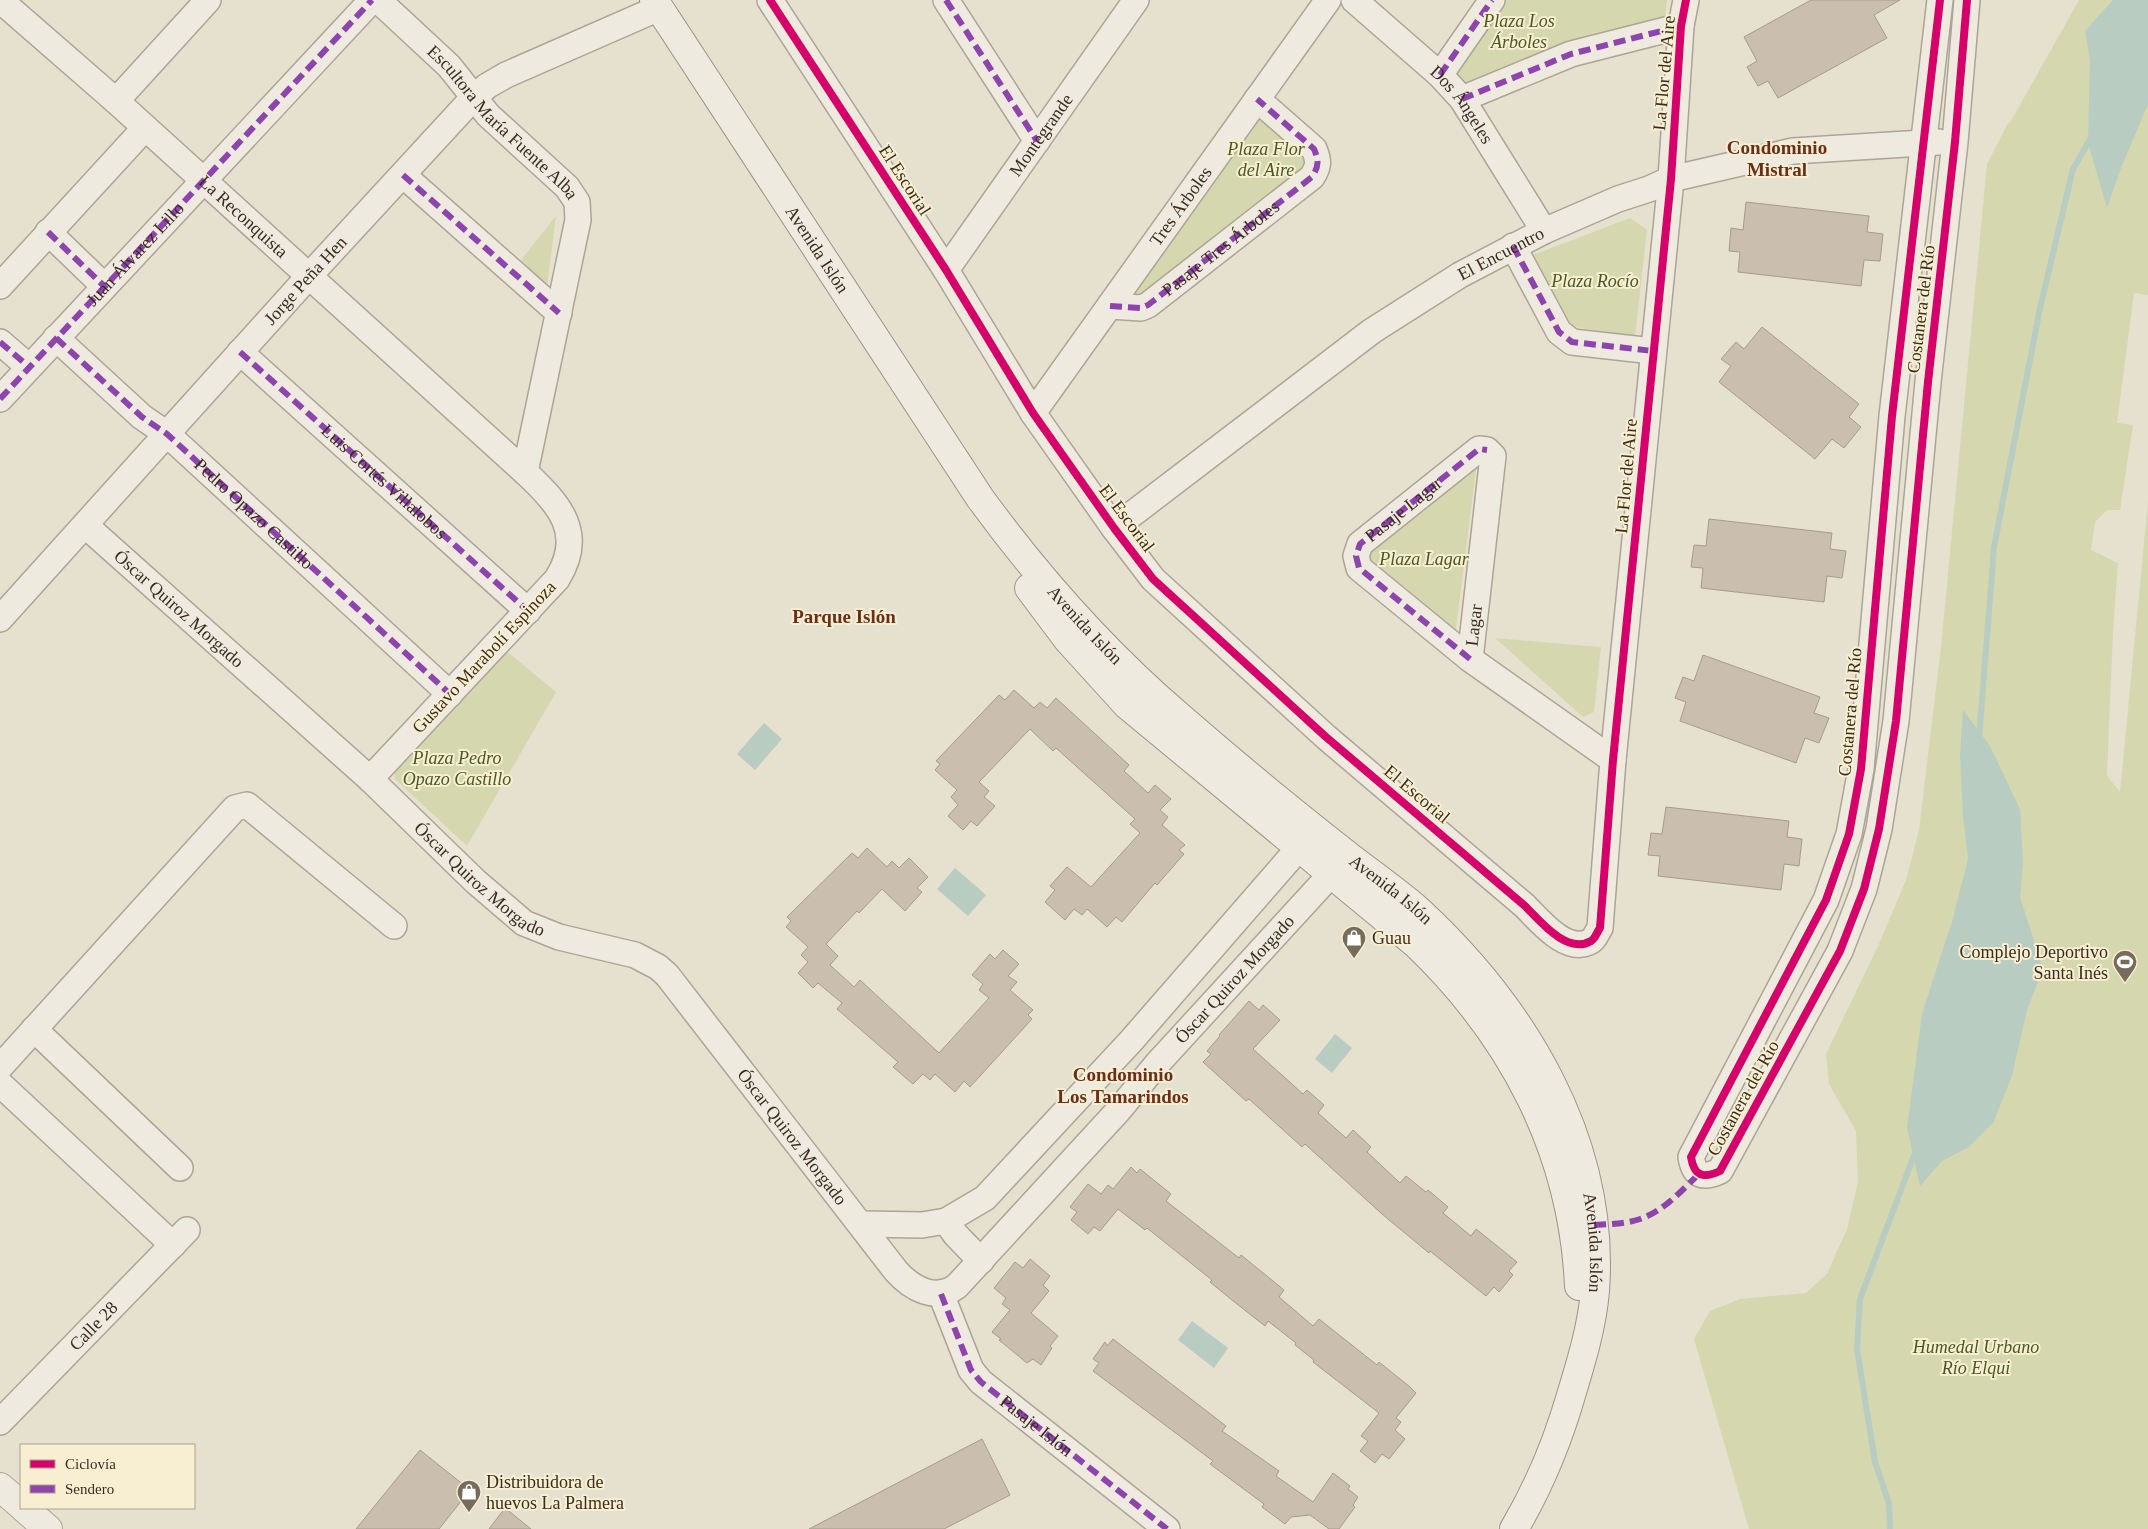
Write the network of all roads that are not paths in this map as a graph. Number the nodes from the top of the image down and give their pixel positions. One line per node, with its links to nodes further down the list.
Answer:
1 (0, 0): 20 (street, La Reconquista)
2 (208, 0): 20 (street)
3 (372, 0): 27 (street, Juan Álvarez Lillo)
4 (378, 0): 17 (street, Escultora María Fuente Alba)
5 (770, 0): 31 (street, El Escorial)
6 (1136, 0): 22 (street, Montegrande)
7 (1328, 0): 18 (street, Tres Árboles)
8 (1354, 0): 16 (street, Dos Ángeles)
9 (1492, 0): 16 (street)
10 (1686, 0): 15 (street, La Flor del Aire)
11 (1940, 0): 23 (street, Costanera del Río)
12 (1967, 0): 24 (street, Costanera del Río)
13 (951, 2): 22 (street)
14 (657, 4): 17 (street, Jorge Peña Hen); 58 (main road, Avenida Islón)
15 (1682, 26): 19 (street); 26 (street, La Flor del Aire)
16 (1440, 75): 19 (street, Dos Ángeles)
17 (474, 97): 25 (street, Jorge Peña Hen); 36 (street, Escultora María Fuente Alba)
18 (1257, 99): 35 (street, Tres Árboles); 35 (street, Pasaje Tres Árboles)
19 (1462, 99): 28 (street, Dos Ángeles)
20 (116, 101): 21 (street, La Reconquista)
21 (145, 128): 27 (street, La Reconquista); 29 (street)
22 (1037, 141): 31 (street, Montegrande)
23 (1922, 142): 24 (street, El Encuentro); 26 (street, El Encuentro); 56 (street, Costanera del Río)
24 (1955, 142): 57 (street, Costanera del Río)
25 (403, 175): 32 (street, Jorge Peña Hen); 36 (street)
26 (1671, 179): 28 (street, El Encuentro); 39 (street, La Flor del Aire)
27 (204, 180): 32 (street, La Reconquista); 34 (street, Juan Álvarez Lillo)
28 (1544, 231): 30 (street, El Encuentro)
29 (48, 232): 33 (street); 34 (street)
30 (1513, 246): 39 (street); 49 (street, El Encuentro)
31 (946, 270): 43 (street, El Escorial)
32 (309, 276): 40 (street, Jorge Peña Hen); 46 (street, La Reconquista)
33 (0, 286)
34 (104, 286): 37 (street, Juan Álvarez Lillo)
35 (1110, 306): 43 (street, Tres Árboles)
36 (559, 313): 46 (street, Escultora María Fuente Alba)
37 (56, 338): 41 (street, Juan Álvarez Lillo); 44 (street, Pedro Opazo Castillo)
38 (0, 342): 41 (street)
39 (1653, 351): 54 (street, La Flor del Aire)
40 (240, 352): 44 (street, Jorge Peña Hen); 50 (street, Luis Cortés Villalobos)
41 (29, 367): 42 (street, Juan Álvarez Lillo)
42 (0, 399)
43 (1033, 413): 49 (street, El Escorial)
44 (167, 434): 48 (street, Jorge Peña Hen); 53 (street, Pedro Opazo Castillo)
45 (1487, 450): 52 (street, Lagar); 52 (street, Pasaje Lagar)
46 (525, 472): 47 (street, La Reconquista)
47 (566, 523): 50 (street, Gustavo Marabolí Espinoza)
48 (85, 525): 51 (street, Jorge Peña Hen); 55 (street, Óscar Quiroz Morgado)
49 (1114, 528): 61 (street, El Escorial)
50 (528, 611): 53 (street, Gustavo Marabolí Espinoza)
51 (0, 619)
52 (1470, 659): 54 (street, Lagar)
53 (450, 694): 55 (street, Gustavo Marabolí Espinoza)
54 (1613, 760): 61 (street, La Flor del Aire)
55 (370, 778): 67 (street, Óscar Quiroz Morgado)
56 (1857, 796): 57 (street, Costanera del Río); 57 (street, Costanera del Río)
57 (1884, 800)
58 (1307, 839): 59 (main road, Avenida Islón); 66 (street, Óscar Quiroz Morgado)
59 (1340, 866): 68 (street, Óscar Quiroz Morgado); 76 (main road, Avenida Islón)
60 (394, 926): 62 (street)
61 (1581, 944)
62 (34, 1030): 63 (street); 65 (street)
63 (0, 1067)
64 (0, 1084): 70 (street, Calle 28)
65 (180, 1168)
66 (946, 1221): 67 (street, Óscar Quiroz Morgado); 68 (street)
67 (862, 1224): 69 (street, Óscar Quiroz Morgado)
68 (981, 1261): 69 (street, Óscar Quiroz Morgado)
69 (941, 1294): 75 (street, Pasaje Islón)
70 (0, 1422)
71 (0, 1487): 72 (main road)
72 (20, 1504)
73 (25, 1509): 74 (main road)
74 (48, 1529)
75 (1167, 1529)
76 (1514, 1529)

